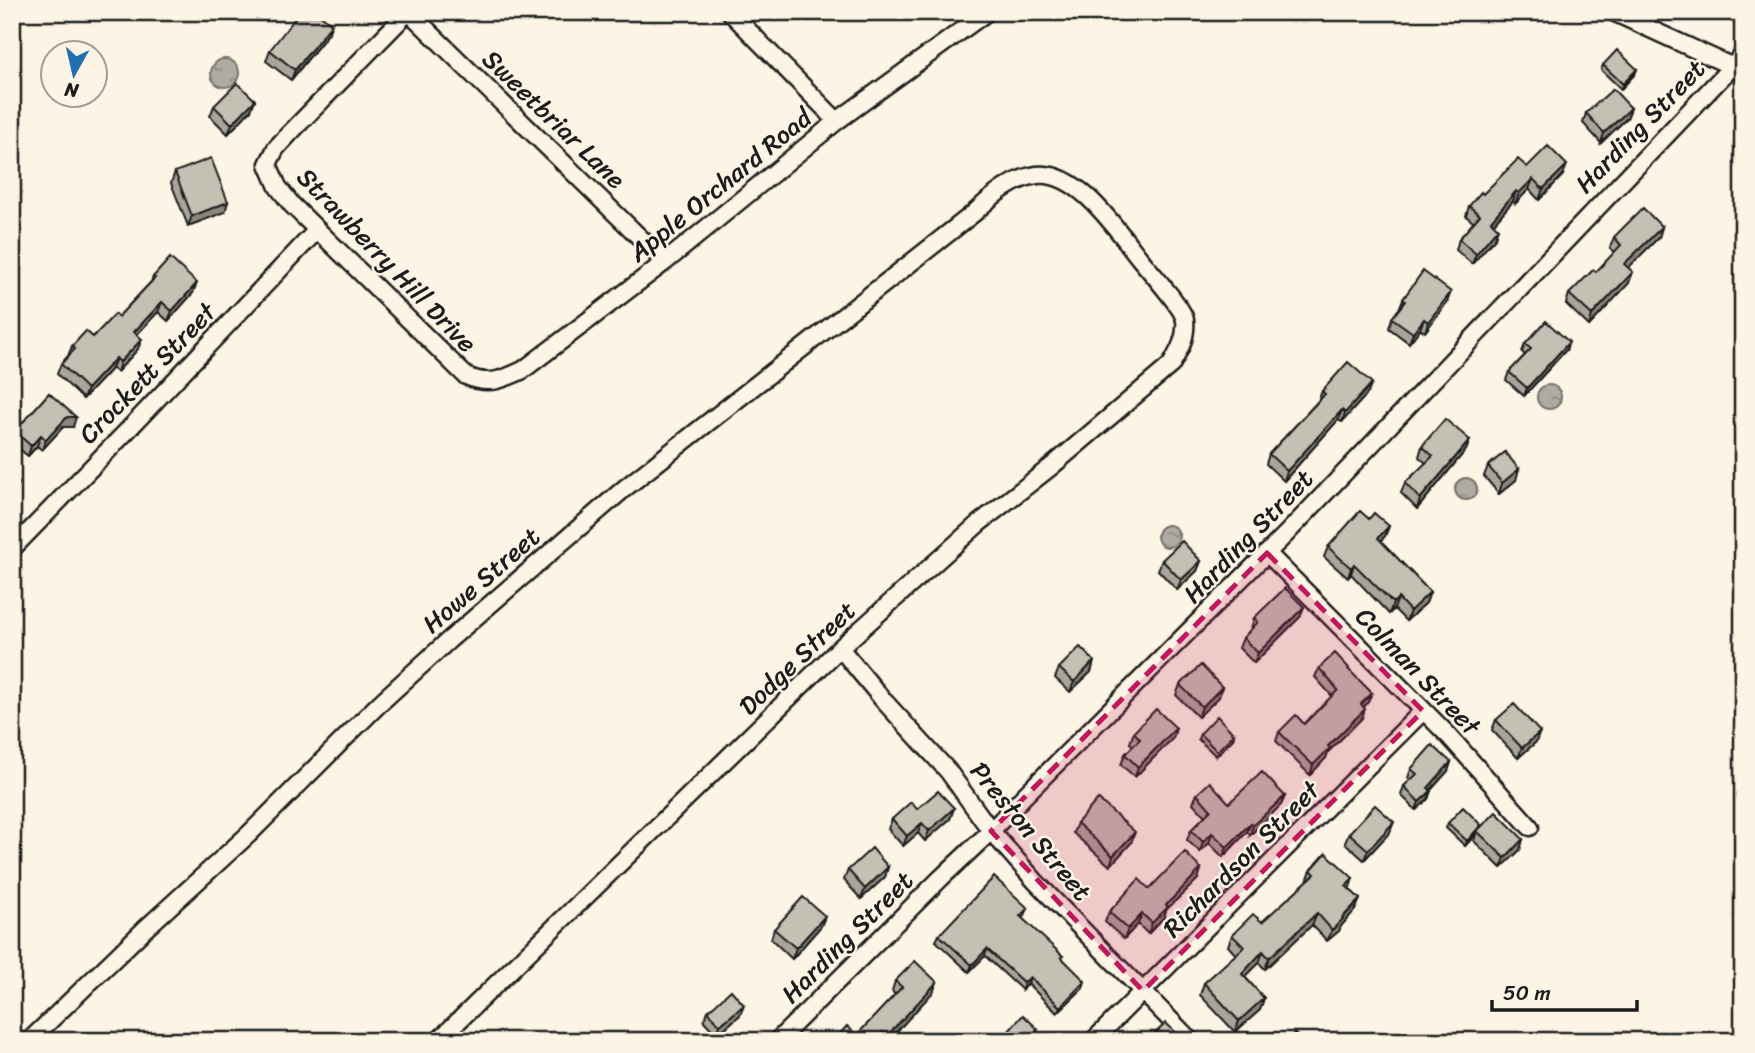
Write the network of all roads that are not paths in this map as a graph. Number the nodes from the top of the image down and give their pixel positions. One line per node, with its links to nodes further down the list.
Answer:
1 (408, 12): 7 (street, Strawberry Hill Drive); 8 (street, Sweetbriar Lane)
2 (730, 12): 6 (street)
3 (987, 12): 6 (street, Apple Orchard Road)
4 (1613, 12): 5 (street)
5 (1737, 60): 12 (street, Harding Street)
6 (838, 121): 8 (street, Apple Orchard Road)
7 (317, 230): 10 (street, Strawberry Hill Drive); 11 (street, Crockett Street)
8 (665, 262): 10 (street, Apple Orchard Road)
9 (1185, 318): 13 (street, Dodge Street); 18 (street, Howe Street)
10 (479, 382)
11 (12, 550)
12 (1267, 553): 14 (street, Colman Street); 16 (street, Harding Street)
13 (840, 648): 16 (street, Preston Street); 19 (street, Dodge Street)
14 (1423, 711): 15 (street, Colman Street); 17 (street, Richardson Street)
15 (1530, 827)
16 (991, 831): 17 (street, Preston Street); 20 (street, Harding Street)
17 (1143, 991): 21 (street, Richardson Street); 22 (street, Preston Street)
18 (29, 1041)
19 (438, 1041)
20 (777, 1041)
21 (1093, 1041)
22 (1191, 1041)

